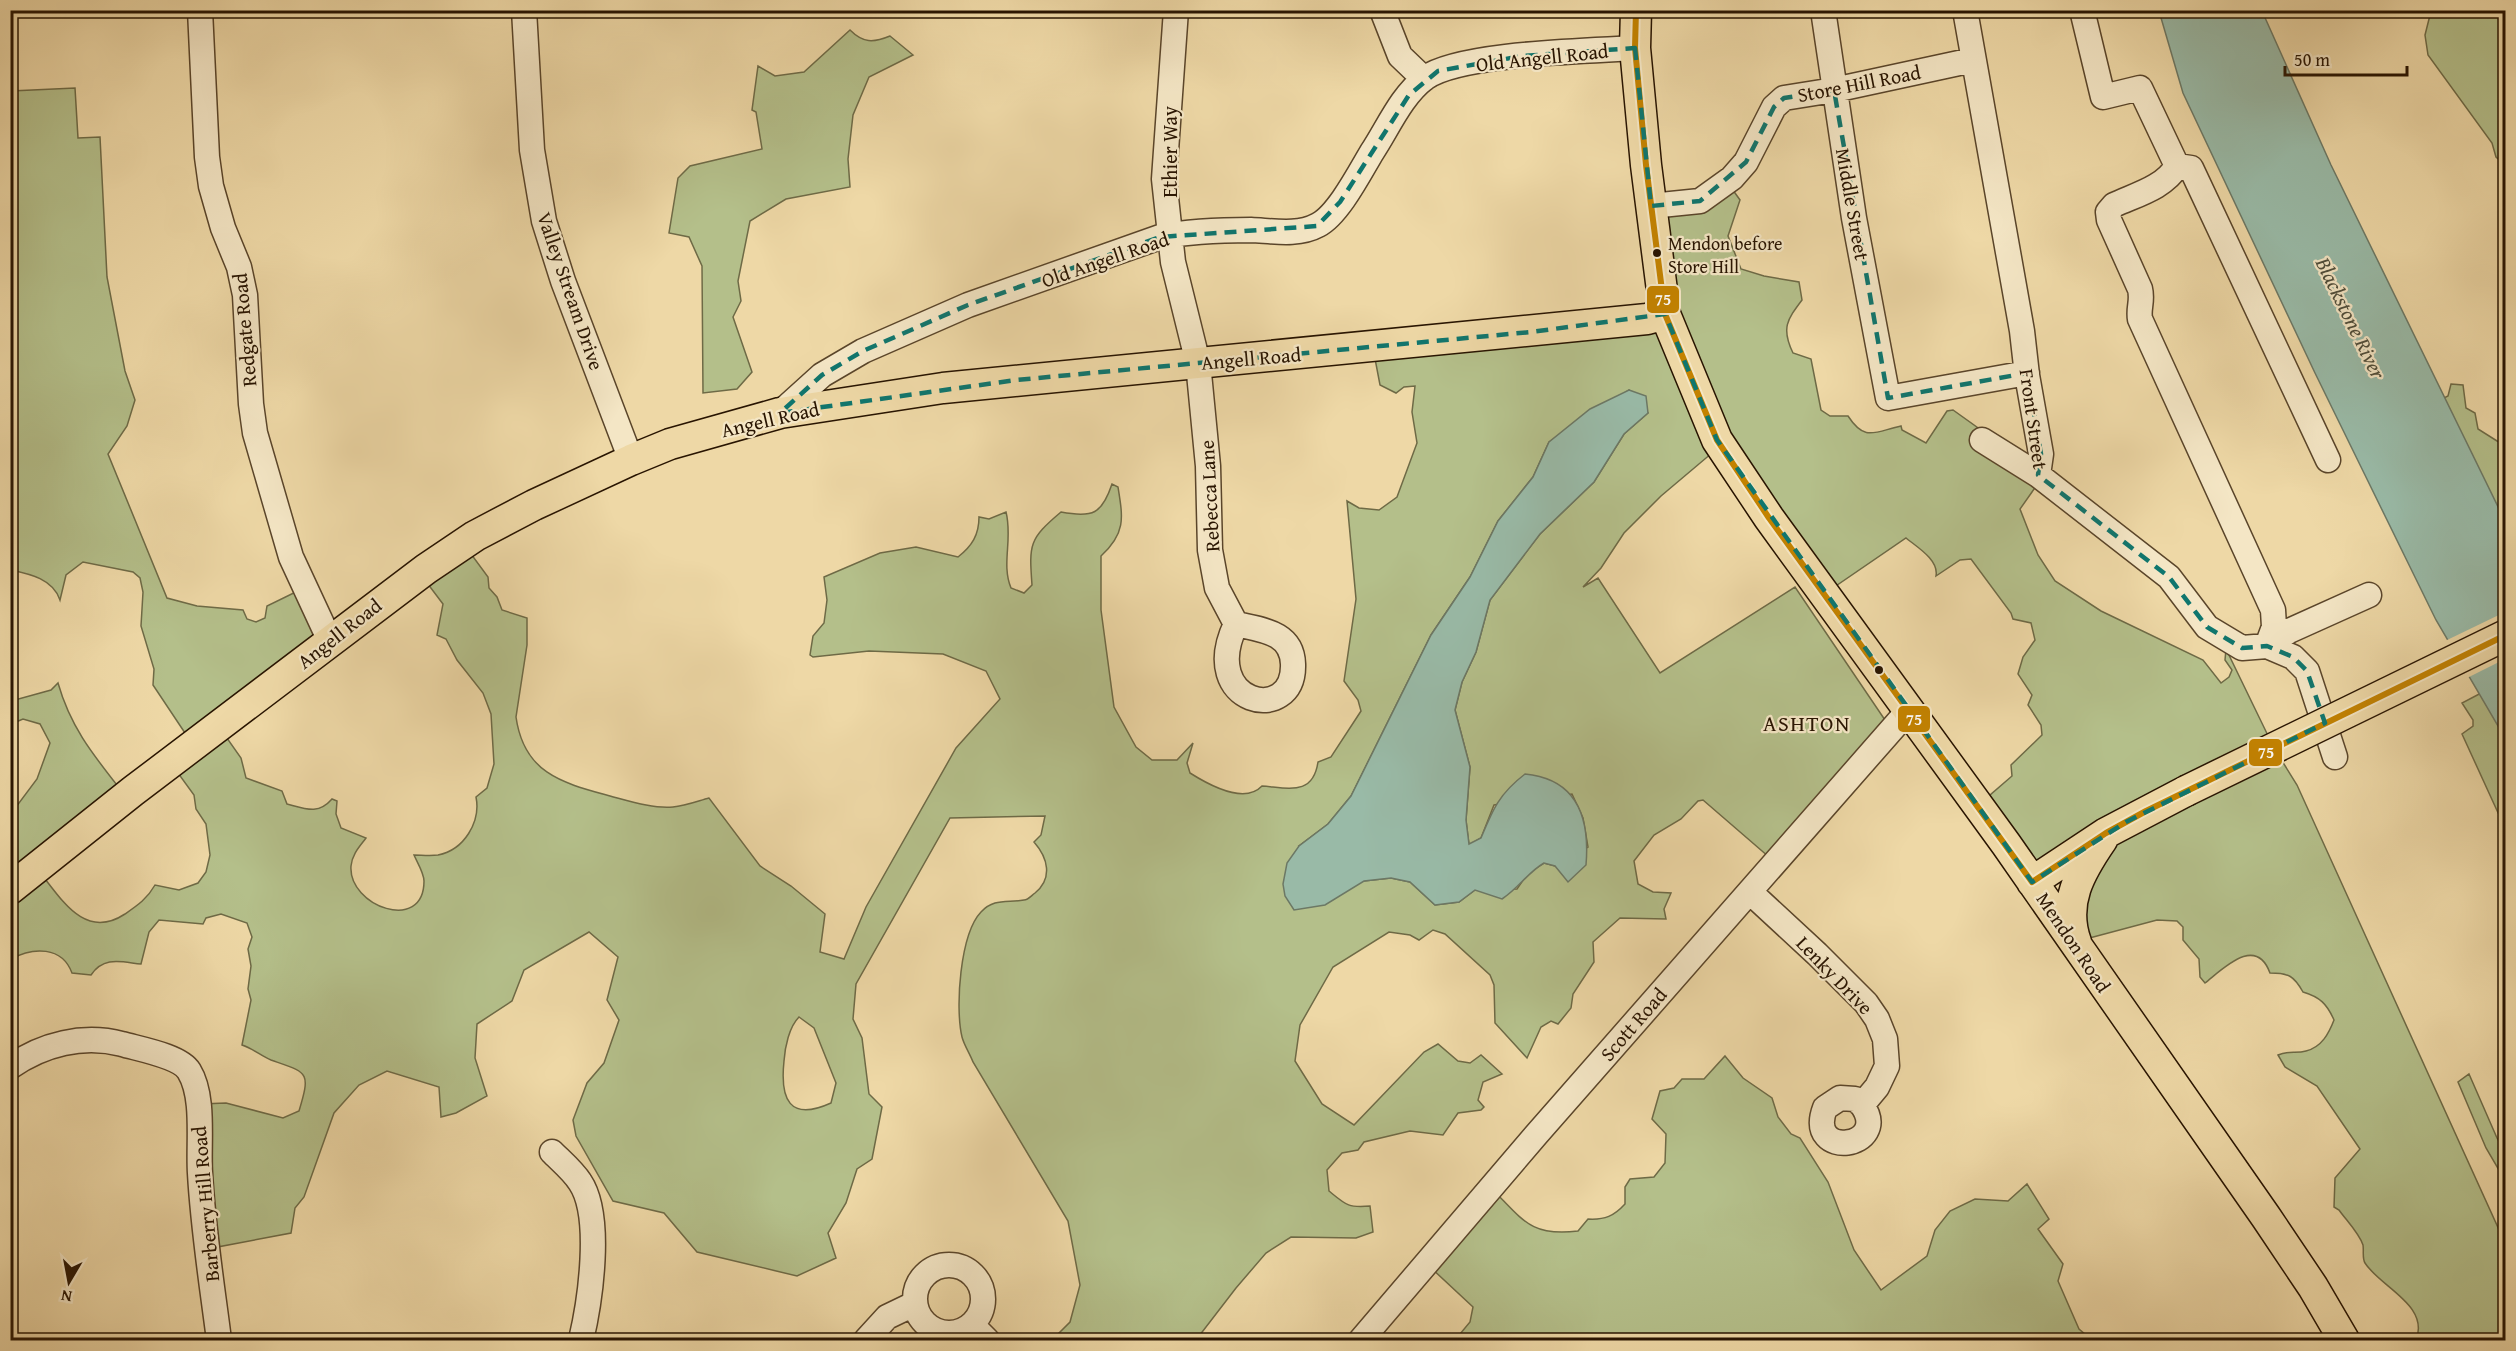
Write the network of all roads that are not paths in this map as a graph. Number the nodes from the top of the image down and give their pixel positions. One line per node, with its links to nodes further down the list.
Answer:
1 (200, 10): 27 (street, Redgate Road)
2 (524, 10): 21 (street, Valley Stream Drive)
3 (1176, 10): 15 (street, Ethier Way)
4 (1382, 10): 11 (street)
5 (1636, 10): 9 (main road, Mendon Road)
6 (1823, 10): 12 (street, Middle Street)
7 (1965, 10): 10 (street, Front Street)
8 (2082, 10): 13 (street)
9 (1635, 48): 11 (street, Old Angell Road); 14 (main road, Mendon Road)
10 (1973, 60): 12 (street, Store Hill Road); 18 (street, Front Street)
11 (1424, 79): 15 (street, Old Angell Road)
12 (1834, 90): 14 (street, Store Hill Road); 18 (street, Middle Street)
13 (2177, 166): 22 (street); 28 (street)
14 (1651, 206): 16 (main road, Mendon Road)
15 (1172, 235): 17 (street, Ethier Way); 19 (street, Old Angell Road)
16 (1665, 314): 17 (main road, Angell Road); 29 (main road, Mendon Road)
17 (1198, 363): 19 (main road, Angell Road); 25 (street, Rebecca Lane)
18 (2027, 373): 23 (street, Front Street)
19 (780, 413): 21 (main road, Angell Road)
20 (1982, 440): 23 (street)
21 (631, 460): 27 (main road, Angell Road)
22 (2328, 460)
23 (2038, 475): 28 (street, Front Street)
24 (2369, 596): 28 (street)
25 (1236, 624)
26 (2505, 635): 31 (main road, bridge)
27 (330, 641): 33 (main road, Angell Road)
28 (2267, 646): 30 (street, Front Street)
29 (1908, 711): 32 (main road, Mendon Road); 34 (street, Scott Road)
30 (2335, 757)
31 (2106, 833): 32 (main road); 35 (main road)
32 (2032, 882): 35 (main road, Mendon Road)
33 (10, 889)
34 (1750, 892): 37 (street, Lenky Drive); 44 (street, Scott Road)
35 (2082, 956): 45 (main road, Mendon Road)
36 (10, 1067): 41 (street, Barberry Hill Road)
37 (1862, 1105)
38 (552, 1152): 42 (street)
39 (914, 1304): 40 (street); 40 (street); 43 (street)
40 (979, 1333)
41 (219, 1341)
42 (581, 1341)
43 (866, 1341)
44 (1361, 1341)
45 (2344, 1341)

